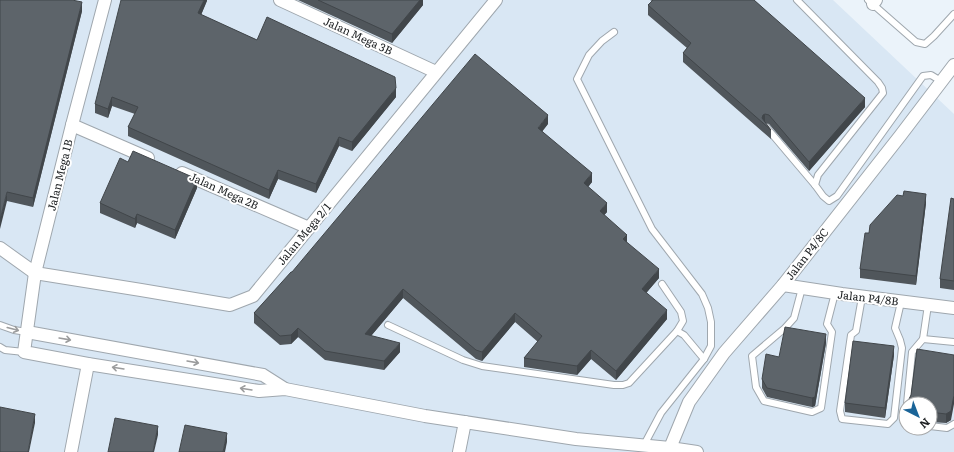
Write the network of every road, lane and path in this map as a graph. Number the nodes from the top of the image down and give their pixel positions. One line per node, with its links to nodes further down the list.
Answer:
1 (105, 0): 11 (street, Jalan Mega 1B)
2 (280, 0): 9 (street, Jalan Mega 3B)
3 (496, 0): 9 (street, Jalan Mega 2/1)
4 (797, 0): 15 (lane)
5 (872, 1): 6 (lane)
6 (954, 14)
7 (614, 32): 35 (lane)
8 (954, 65): 10 (street, Jalan P4/8C)
9 (436, 72): 16 (street, Jalan Mega 2/1)
10 (941, 81): 15 (lane); 20 (street, Jalan P4/8C)
11 (72, 125): 13 (street); 18 (street, Jalan Mega 1B)
12 (766, 127): 15 (lane)
13 (158, 162)
14 (173, 169): 16 (street, Jalan Mega 2B)
15 (815, 185)
16 (309, 228): 18 (street, Jalan Mega 2/1)
17 (0, 248): 18 (street)
18 (35, 273): 30 (street, Jalan Mega 1B)
19 (662, 284): 29 (lane)
20 (782, 285): 21 (street, Jalan P4/8B); 43 (street, Jalan P4/8C)
21 (802, 288): 22 (street, Jalan P4/8B); 22 (lane)
22 (835, 293): 23 (street, Jalan P4/8B)
23 (862, 297): 24 (street, Jalan P4/8B); 24 (lane)
24 (901, 302): 25 (street, Jalan P4/8B)
25 (928, 305): 26 (street, Jalan P4/8B); 31 (lane)
26 (954, 308)
27 (0, 325): 30 (lane, one-way to 30)
28 (388, 325): 29 (lane)
29 (677, 331): 35 (lane)
30 (27, 332): 34 (street, Jalan Mega 1B); 37 (street, one-way to 37)
31 (922, 339): 32 (lane); 38 (lane)
32 (954, 342)
33 (0, 348): 34 (lane)
34 (24, 352): 36 (street)
35 (704, 359): 42 (lane)
36 (88, 364): 37 (street, one-way to 36); 44 (street)
37 (285, 389): 39 (street)
38 (908, 396)
39 (464, 422): 42 (street); 45 (street)
40 (954, 424): 41 (lane)
41 (938, 427)
42 (644, 445): 43 (street)
43 (670, 448): 46 (street)
44 (71, 452)
45 (459, 452)
46 (697, 452)

